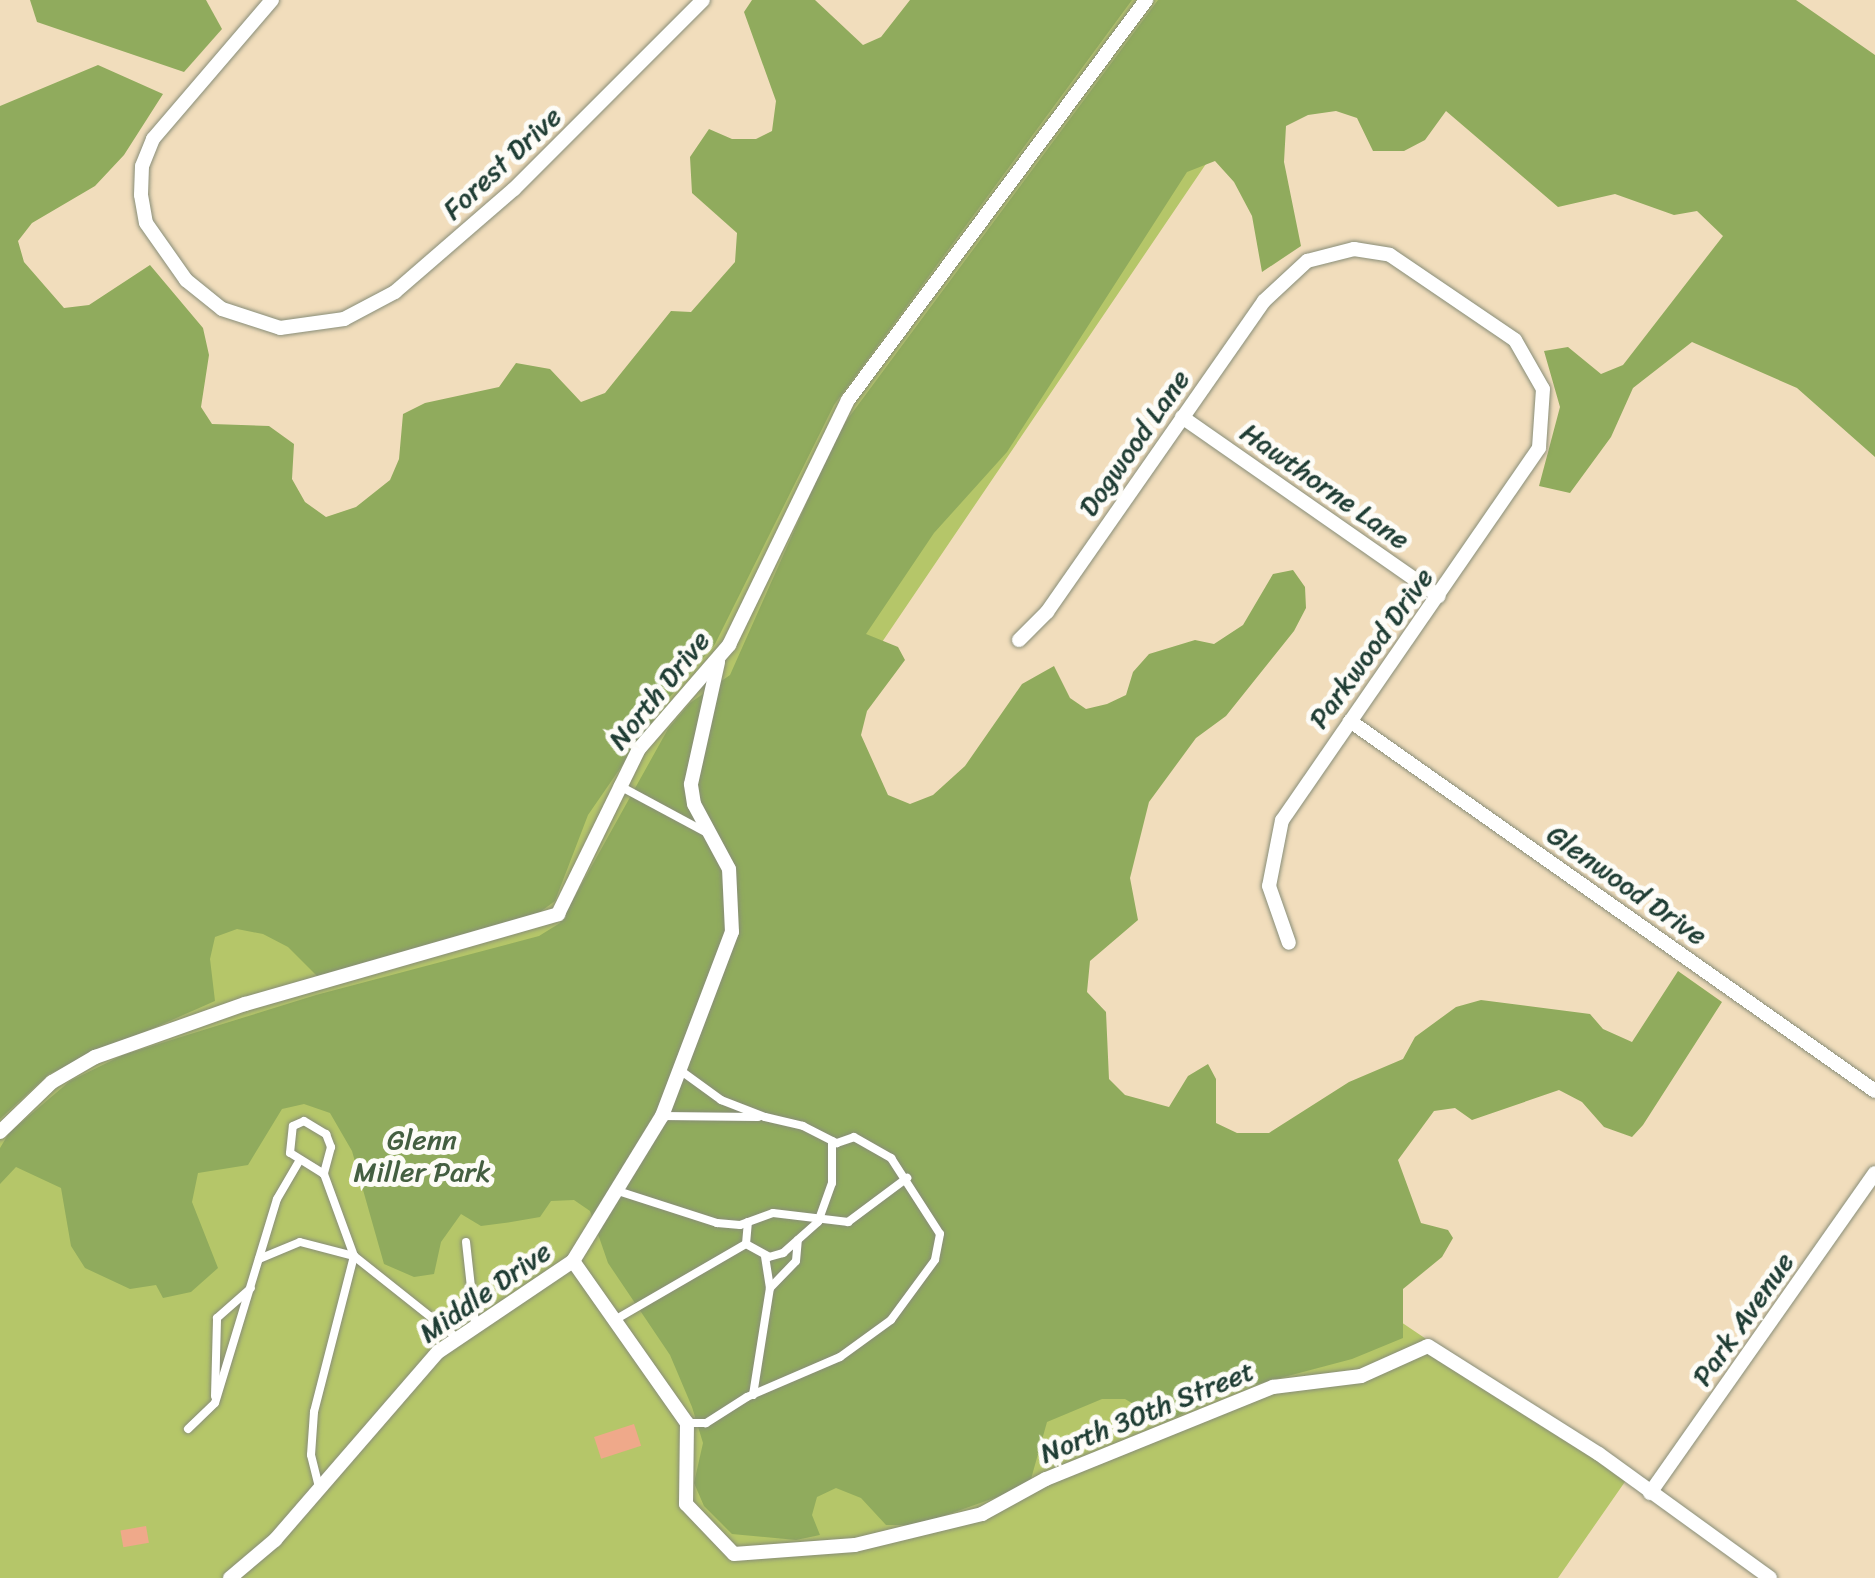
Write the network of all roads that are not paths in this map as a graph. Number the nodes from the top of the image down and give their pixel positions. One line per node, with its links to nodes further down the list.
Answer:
1 (272, 0): 2 (street, Forest Drive)
2 (703, 0)
3 (1146, 0): 8 (street, North Drive)
4 (1542, 389): 5 (street, Dogwood Lane); 6 (street, Parkwood Drive)
5 (1182, 417): 6 (street, Hawthorne Lane); 7 (street, Dogwood Lane)
6 (1439, 596): 9 (street, Parkwood Drive)
7 (1019, 640)
8 (718, 662): 10 (street, North Drive); 11 (street, Middle Drive)
9 (1350, 721): 12 (street, Parkwood Drive); 14 (street, Glenwood Drive)
10 (618, 786): 11 (lane); 17 (street, North Drive)
11 (711, 835): 13 (street, Middle Drive)
12 (1289, 943)
13 (684, 1073): 15 (street, Middle Drive); 16 (lane)
14 (1875, 1091)
15 (662, 1116): 16 (lane); 23 (street, Middle Drive)
16 (765, 1118): 18 (lane)
17 (0, 1132)
18 (832, 1141): 22 (lane); 25 (lane)
19 (298, 1163): 20 (lane); 20 (lane); 31 (lane)
20 (324, 1174): 30 (lane)
21 (1875, 1174): 43 (street, Park Avenue)
22 (907, 1178): 25 (lane); 38 (lane)
23 (621, 1192): 24 (lane); 32 (street, Middle Drive)
24 (748, 1222): 25 (lane); 28 (lane)
25 (818, 1222): 26 (lane)
26 (798, 1240): 29 (lane); 34 (lane)
27 (466, 1242): 36 (lane)
28 (746, 1244): 29 (lane); 35 (lane)
29 (765, 1255): 34 (lane)
30 (354, 1256): 31 (lane); 37 (lane); 42 (lane)
31 (259, 1259): 33 (lane)
32 (573, 1261): 35 (street); 36 (street, Middle Drive)
33 (251, 1288): 39 (lane); 39 (lane)
34 (770, 1288): 38 (lane)
35 (613, 1322): 40 (street)
36 (475, 1324): 37 (street, Middle Drive)
37 (456, 1337): 42 (street, Middle Drive)
38 (753, 1395): 40 (lane)
39 (215, 1403): 41 (lane)
40 (687, 1424): 43 (street, North 30th Street)
41 (188, 1430)
42 (319, 1489): 44 (street, Middle Drive)
43 (1650, 1493): 45 (street, North 30th Street)
44 (230, 1578)
45 (1770, 1578)

